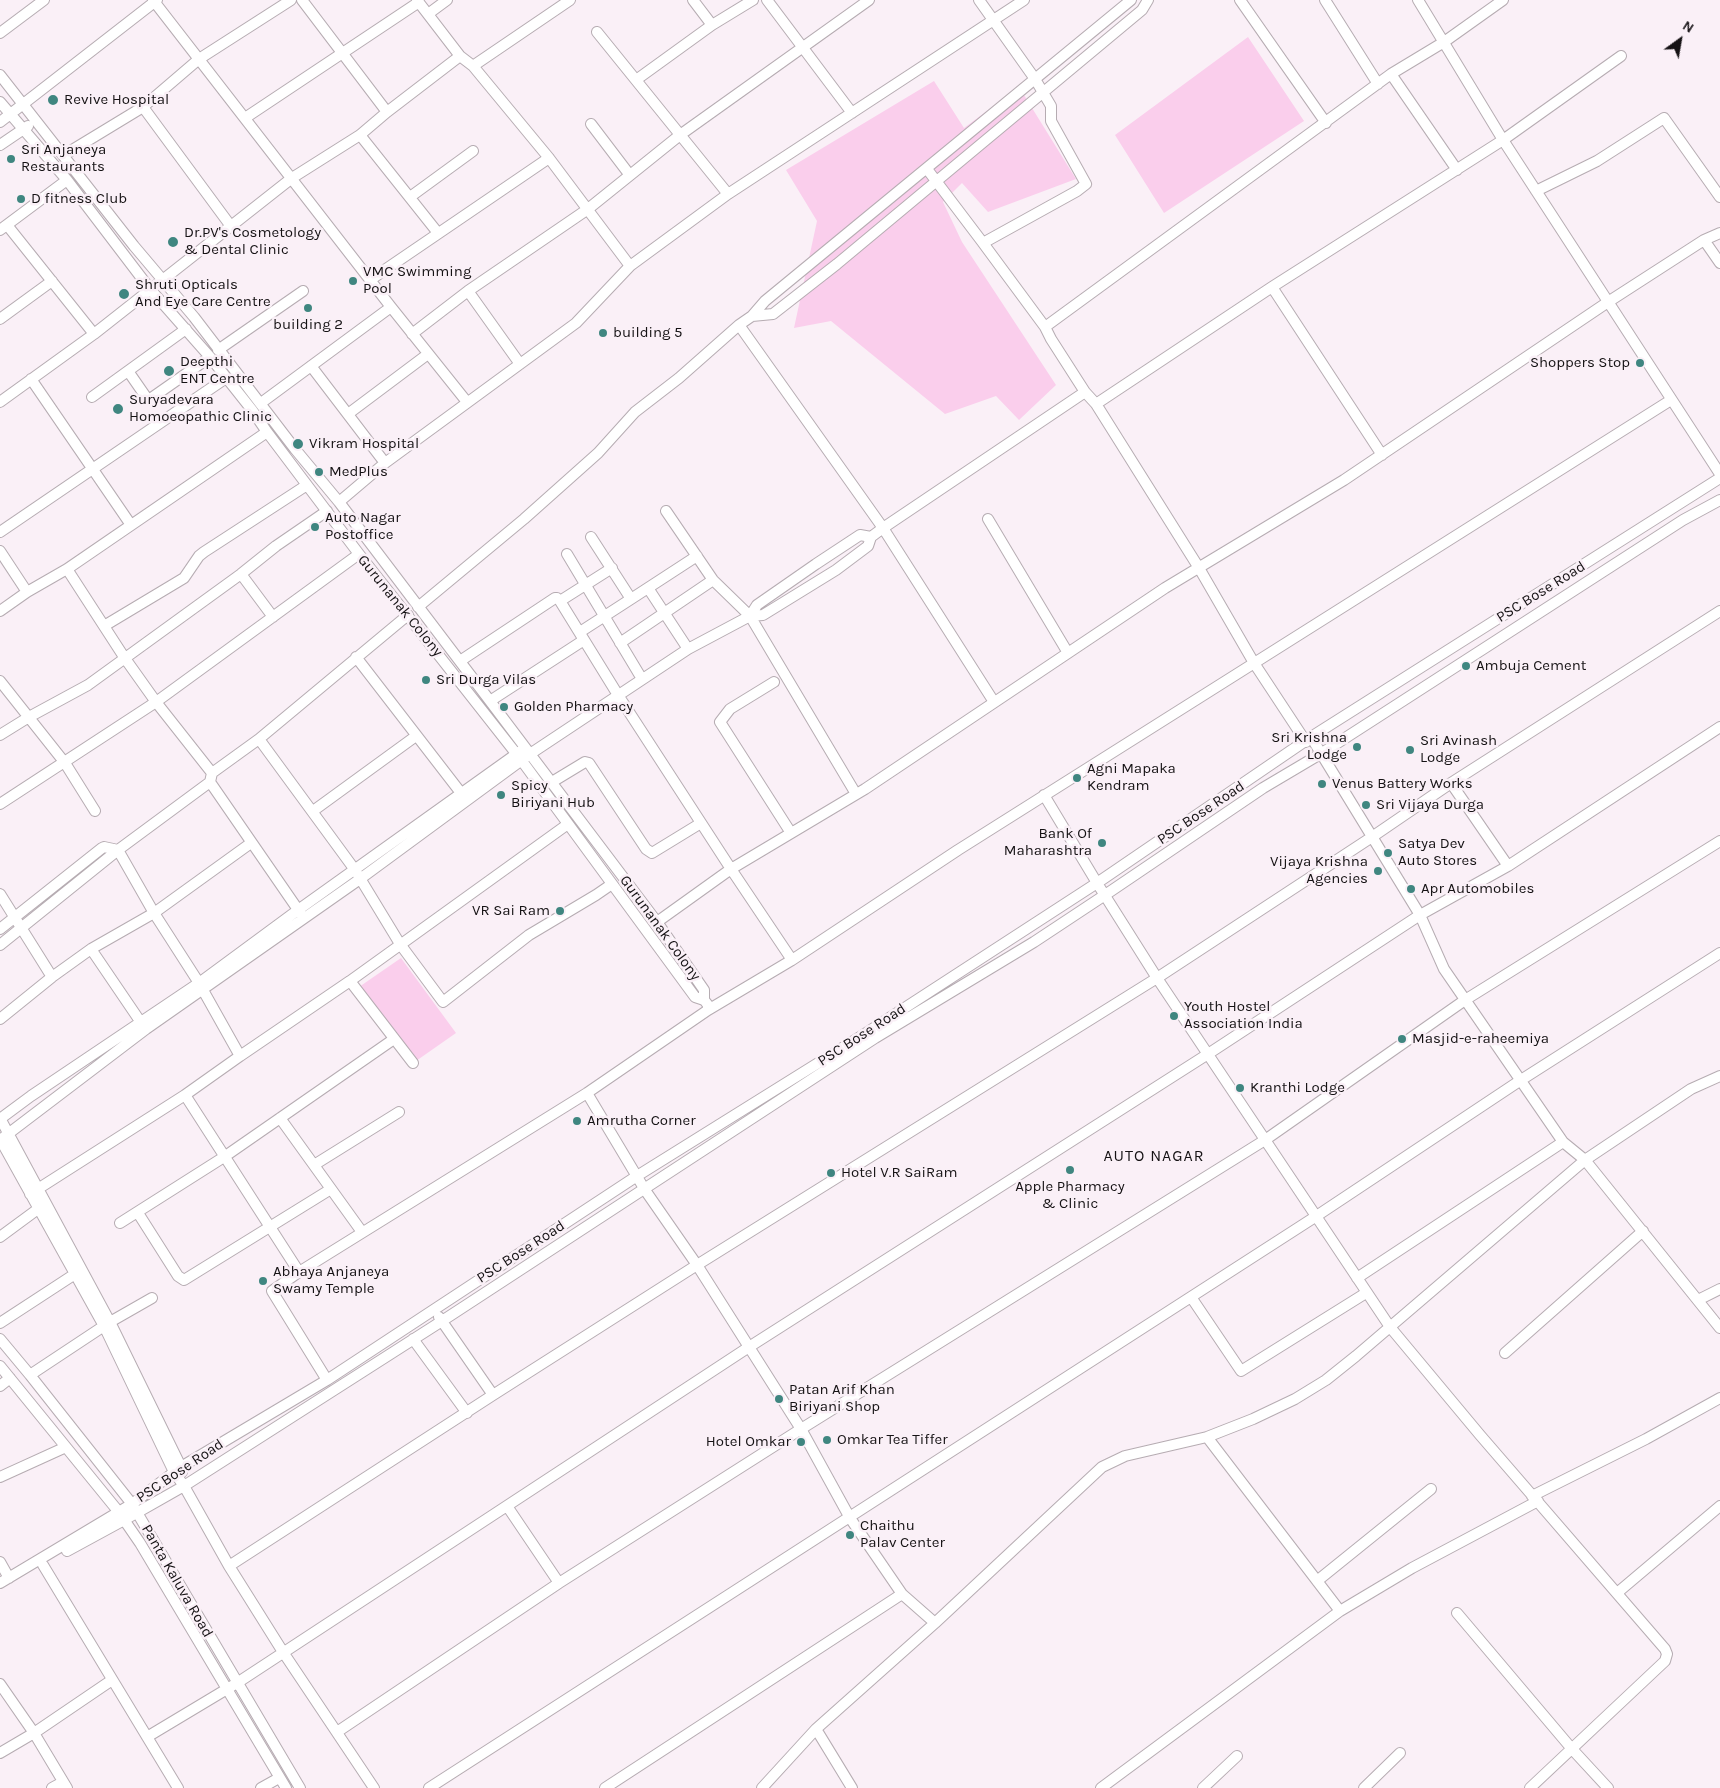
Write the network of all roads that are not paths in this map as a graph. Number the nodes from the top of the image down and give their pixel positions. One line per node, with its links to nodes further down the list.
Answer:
1 (44, 0): 24 (street)
2 (291, 0): 30 (street)
3 (302, 0): 27 (street)
4 (448, 0): 20 (street)
5 (570, 0): 31 (street)
6 (693, 0): 22 (street)
7 (753, 0): 22 (street)
8 (767, 0): 26 (street)
9 (869, 0): 26 (street)
10 (979, 0): 21 (street)
11 (1024, 0): 21 (street)
12 (1131, 0): 34 (street)
13 (1148, 0): 37 (street)
14 (1240, 0): 47 (street)
15 (1325, 0): 36 (street)
16 (1418, 0): 25 (street)
17 (1503, 0): 25 (street)
18 (155, 1): 30 (street); 39 (street)
19 (418, 1): 20 (street); 27 (street)
20 (428, 14): 28 (street)
21 (994, 20): 34 (street); 42 (street)
22 (712, 25): 35 (street)
23 (597, 32): 35 (street)
24 (0, 33)
25 (1444, 42): 32 (street); 52 (street)
26 (802, 47): 42 (street); 51 (street)
27 (342, 53): 41 (street); 44 (street)
28 (460, 56): 31 (street); 41 (street)
29 (1621, 56): 52 (street)
30 (199, 59): 40 (street); 44 (street)
31 (473, 66): 56 (street)
32 (1391, 74): 36 (street); 58 (street)
33 (0, 75): 39 (street, Gurunanak Colony)
34 (1035, 79): 37 (street); 57 (street)
35 (636, 80): 51 (street)
36 (1378, 84): 47 (street)
37 (1044, 93): 62 (street); 73 (street)
38 (0, 102): 43 (street, Gurunanak Colony)
39 (24, 105): 43 (street); 45 (street, Gurunanak Colony)
40 (143, 107): 55 (street); 68 (street)
41 (387, 112): 50 (street)
42 (852, 113): 64 (street)
43 (11, 115): 46 (street); 49 (street, Gurunanak Colony)
44 (245, 118): 60 (street)
45 (36, 119): 49 (street); 55 (street, Gurunanak Colony)
46 (0, 122)
47 (1326, 123): 88 (street)
48 (591, 124): 59 (street)
49 (24, 129): 53 (street); 61 (street, Gurunanak Colony)
50 (360, 135): 60 (street); 65 (street)
51 (680, 135): 59 (street); 64 (street)
52 (1503, 140): 58 (street); 63 (street)
53 (0, 145)
54 (472, 151): 65 (street)
55 (64, 156): 76 (street, Gurunanak Colony)
56 (549, 158): 67 (street); 70 (street)
57 (927, 169): 62 (street); 85 (street)
58 (1456, 170): 79 (street)
59 (629, 174): 67 (street)
60 (292, 178): 68 (street); 77 (street)
61 (67, 180): 69 (street); 80 (street, Gurunanak Colony)
62 (937, 181): 73 (street); 85 (street)
63 (1536, 191): 66 (street); 83 (street)
64 (728, 194): 75 (street)
65 (410, 197): 70 (street)
66 (1720, 197)
67 (588, 209): 75 (street); 82 (street)
68 (230, 225): 76 (street)
69 (4, 228): 78 (street)
70 (438, 233): 77 (street)
71 (1720, 233): 72 (street)
72 (1704, 240): 74 (street); 83 (street)
73 (983, 243): 88 (street)
74 (1720, 263)
75 (630, 266): 95 (street)
76 (163, 280): 80 (street); 92 (street, Gurunanak Colony)
77 (370, 280): 84 (street)
78 (52, 281): 86 (street); 90 (street)
79 (1272, 288): 106 (street); 109 (street)
80 (150, 289): 89 (street, Gurunanak Colony); 90 (street)
81 (303, 291): 92 (street)
82 (468, 291): 91 (street); 95 (street)
83 (1608, 302): 102 (street); 109 (street)
84 (391, 306): 91 (street); 96 (street)
85 (752, 316): 87 (street)
86 (0, 319)
87 (739, 325): 121 (street); 139 (street)
88 (1045, 327): 100 (street)
89 (186, 329): 94 (street, Gurunanak Colony); 97 (street)
90 (94, 334): 99 (street)
91 (412, 334): 93 (street)
92 (218, 350): 105 (street, Gurunanak Colony)
93 (428, 354): 104 (street); 107 (street)
94 (210, 358): 97 (street); 98 (street, Gurunanak Colony)
95 (520, 364): 104 (street)
96 (311, 366): 105 (street); 107 (street)
97 (128, 371): 101 (street)
98 (226, 378): 108 (street, Gurunanak Colony); 111 (street)
99 (31, 379): 103 (street); 111 (street)
100 (1084, 392): 106 (street); 121 (street)
101 (92, 397)
102 (1671, 400): 112 (street); 155 (street)
103 (0, 402)
104 (467, 402): 110 (street)
105 (260, 403): 116 (street, Gurunanak Colony)
106 (1096, 404): 130 (street)
107 (348, 414): 110 (street)
108 (266, 432): 114 (street, Gurunanak Colony); 120 (street)
109 (1382, 455): 130 (street)
110 (385, 463): 116 (street)
111 (93, 468): 120 (street); 122 (street)
112 (1720, 474)
113 (1720, 478): 168 (street, PSC Bose Road)
114 (307, 485): 118 (street, Gurunanak Colony); 147 (street)
115 (1720, 500): 170 (street)
116 (342, 506): 118 (street); 139 (street, Gurunanak Colony)
117 (666, 511): 128 (street)
118 (330, 515): 126 (street, Gurunanak Colony); 132 (street)
119 (988, 519): 151 (street)
120 (131, 525): 131 (street)
121 (883, 528): 123 (street); 162 (street)
122 (0, 532)
123 (871, 536): 145 (street); 145 (street)
124 (591, 537): 129 (street)
125 (0, 551): 136 (street)
126 (358, 554): 143 (street, Gurunanak Colony); 146 (street)
127 (567, 554): 134 (street)
128 (697, 556): 133 (street); 135 (street)
129 (612, 568): 134 (street); 137 (street)
130 (1199, 568): 151 (street); 155 (street)
131 (67, 569): 136 (street); 147 (street)
132 (241, 574): 146 (street); 152 (street)
133 (714, 580): 142 (street); 145 (street)
134 (586, 585): 138 (street); 144 (street)
135 (648, 588): 137 (street); 142 (street)
136 (27, 592): 141 (street)
137 (631, 599): 144 (street)
138 (560, 602): 148 (street); 154 (street)
139 (418, 606): 154 (street, Gurunanak Colony)
140 (1720, 611): 175 (street)
141 (0, 612)
142 (665, 613): 149 (street); 150 (street)
143 (408, 615): 153 (street); 171 (street, Gurunanak Colony)
144 (604, 616): 148 (street); 149 (street)
145 (750, 616): 150 (street); 177 (street)
146 (273, 617): 161 (street)
147 (104, 626): 152 (street)
148 (582, 636): 159 (street); 160 (street)
149 (620, 643): 156 (street)
150 (688, 649): 156 (street)
151 (1068, 653): 162 (street)
152 (124, 657): 161 (street); 163 (street)
153 (356, 657): 166 (street); 167 (street)
154 (460, 661): 160 (street, Gurunanak Colony)
155 (1254, 663): 168 (street); 178 (street)
156 (642, 679): 159 (street)
157 (774, 682): 184 (street)
158 (1, 685): 163 (street)
159 (618, 695): 169 (street); 182 (street)
160 (490, 701): 169 (street, Gurunanak Colony)
161 (156, 702): 172 (street); 173 (street)
162 (994, 702): 177 (street)
163 (29, 717): 165 (street); 172 (street)
164 (1720, 727): 189 (street)
165 (0, 735)
166 (416, 736): 176 (street); 180 (street)
167 (259, 739): 173 (street); 180 (street)
168 (1308, 739): 170 (street); 192 (street, PSC Bose Road)
169 (528, 751): 171 (street); 174 (street, Gurunanak Colony)
170 (1322, 754): 185 (street); 195 (street)
171 (519, 757): 176 (street); 183 (street, Gurunanak Colony); 191 (street)
172 (65, 762): 179 (street); 181 (street)
173 (211, 778): 187 (street); 188 (street)
174 (552, 782): 182 (street); 200 (street, Gurunanak Colony)
175 (1451, 783): 185 (street); 189 (street)
176 (461, 793): 191 (street)
177 (856, 794): 184 (street)
178 (1044, 795): 192 (street); 207 (street)
179 (0, 804)
180 (313, 810): 191 (street)
181 (95, 811)
182 (702, 823): 190 (street)
183 (568, 824): 193 (street, Gurunanak Colony); 203 (street)
184 (791, 833): 190 (street)
185 (1372, 837): 198 (street); 209 (street)
186 (1720, 841): 212 (street)
187 (251, 843): 196 (street); 197 (street)
188 (118, 850): 196 (street); 199 (street); 201 (street)
189 (1508, 866): 198 (street)
190 (731, 869): 200 (street); 207 (street)
191 (357, 874): 197 (street); 203 (street)
192 (1097, 883): 195 (street); 233 (street, PSC Bose Road)
193 (612, 884): 203 (street); 213 (street, Gurunanak Colony)
194 (0, 894): 199 (street)
195 (1105, 896): 209 (street); 235 (street)
196 (154, 913): 205 (street); 211 (street)
197 (300, 913): 211 (street)
198 (1420, 916): 212 (street); 217 (street)
199 (16, 917): 201 (street); 202 (street)
200 (657, 922): 213 (street, Gurunanak Colony)
201 (22, 928): 204 (street); 208 (street)
202 (0, 929)
203 (400, 944): 210 (street)
204 (0, 945)
205 (92, 950): 208 (street); 215 (street)
206 (1720, 953): 221 (street)
207 (792, 960): 213 (street)
208 (52, 976): 214 (street)
209 (1157, 978): 217 (street); 245 (street)
210 (350, 981): 216 (street); 218 (street)
211 (200, 986): 215 (street); 218 (street)
212 (1465, 1000): 221 (street); 228 (street)
213 (706, 1005): 222 (street)
214 (0, 1019)
215 (143, 1026): 226 (street); 227 (street)
216 (394, 1038): 219 (street); 225 (street)
217 (1208, 1054): 228 (street); 262 (street)
218 (240, 1056): 223 (street)
219 (413, 1063)
220 (1720, 1076): 231 (street)
221 (1521, 1080): 229 (street); 239 (street)
222 (587, 1092): 233 (street); 243 (street)
223 (185, 1095): 230 (street); 236 (street)
224 (399, 1112): 232 (street)
225 (280, 1118): 230 (street); 232 (street)
226 (0, 1119): 227 (street)
227 (2, 1138): 236 (street)
228 (1265, 1140): 239 (street); 272 (street)
229 (1563, 1142): 231 (street); 248 (street)
230 (224, 1157): 238 (street); 241 (street)
231 (1585, 1160): 242 (street); 258 (street)
232 (314, 1165): 234 (street)
233 (637, 1176): 235 (street); 254 (street, PSC Bose Road)
234 (330, 1188): 241 (street); 243 (street)
235 (644, 1190): 245 (street); 255 (street)
236 (34, 1191): 237 (street)
237 (42, 1206): 244 (street); 247 (street); 257 (street)
238 (138, 1213): 240 (street); 241 (street)
239 (1316, 1216): 248 (street); 251 (street)
240 (120, 1224)
241 (269, 1227): 246 (street)
242 (1643, 1231): 253 (street); 263 (street)
243 (362, 1232): 246 (street)
244 (0, 1237)
245 (697, 1266): 262 (street); 269 (street)
246 (299, 1272): 267 (street)
247 (75, 1274): 256 (street); 257 (street)
248 (1357, 1278): 250 (street)
249 (1720, 1289): 253 (street)
250 (1366, 1293): 251 (street); 258 (street)
251 (1191, 1297): 284 (street)
252 (152, 1298): 257 (street)
253 (1698, 1300): 259 (street)
254 (434, 1310): 255 (street); 267 (street, PSC Bose Road)
255 (442, 1321): 261 (street); 269 (street)
256 (0, 1323)
257 (107, 1324): 265 (street); 275 (street)
258 (1390, 1327): 273 (street); 279 (street)
259 (1720, 1328)
260 (0, 1339): 265 (street, Panta Kaluva Road)
261 (413, 1339): 271 (street); 277 (street)
262 (749, 1347): 272 (street); 280 (street)
263 (1505, 1353)
264 (0, 1366): 266 (street, Panta Kaluva Road)
265 (30, 1375): 282 (street, Panta Kaluva Road)
266 (10, 1378): 268 (street); 274 (street, Panta Kaluva Road)
267 (327, 1380): 275 (street, PSC Bose Road)
268 (0, 1386)
269 (493, 1395): 271 (street)
270 (1720, 1398): 279 (street)
271 (466, 1413): 288 (street)
272 (801, 1429): 284 (street); 291 (street)
273 (1207, 1437): 290 (street); 297 (street)
274 (66, 1447): 276 (street); 283 (street, Panta Kaluva Road)
275 (178, 1470): 277 (street); 282 (street, PSC Bose Road)
276 (0, 1477)
277 (184, 1486): 282 (street); 288 (street)
278 (1431, 1489): 290 (street)
279 (1535, 1498): 293 (street); 295 (street)
280 (507, 1506): 291 (street); 298 (street)
281 (1720, 1506): 293 (street)
282 (134, 1508): 283 (street, PSC Bose Road); 285 (street); 300 (street, Panta Kaluva Road)
283 (118, 1511): 285 (street, Panta Kaluva Road); 289 (street, PSC Bose Road)
284 (850, 1518): 294 (street); 319 (street)
285 (124, 1520): 287 (street); 302 (street, Panta Kaluva Road)
286 (0, 1562): 289 (street)
287 (43, 1565): 292 (street); 299 (street)
288 (229, 1566): 298 (street)
289 (4, 1581)
290 (1317, 1582): 295 (street)
291 (559, 1583): 304 (street)
292 (0, 1591)
293 (1617, 1593): 307 (street)
294 (902, 1594): 297 (street); 320 (street)
295 (1340, 1611): 323 (street)
296 (1457, 1613): 307 (street)
297 (935, 1623): 303 (street)
298 (283, 1652): 300 (street); 304 (street)
299 (112, 1680): 305 (street); 306 (street)
300 (237, 1683): 302 (street); 317 (street, Panta Kaluva Road)
301 (0, 1684): 305 (street)
302 (227, 1689): 306 (street); 311 (street, Panta Kaluva Road)
303 (816, 1729): 321 (street); 322 (street)
304 (337, 1732): 318 (street)
305 (34, 1733): 308 (street); 312 (street)
306 (147, 1737): 314 (street)
307 (1572, 1749): 326 (street); 327 (street)
308 (0, 1753)
309 (1400, 1753): 325 (street)
310 (1237, 1756): 324 (street)
311 (279, 1778): 315 (street); 316 (street, Panta Kaluva Road)
312 (65, 1785): 313 (street)
313 (52, 1788)
314 (178, 1788)
315 (262, 1788)
316 (286, 1788)
317 (300, 1788)
318 (374, 1788)
319 (429, 1788)
320 (605, 1788)
321 (762, 1788)
322 (852, 1788)
323 (1101, 1788)
324 (1203, 1788)
325 (1364, 1788)
326 (1530, 1788)
327 (1608, 1788)

